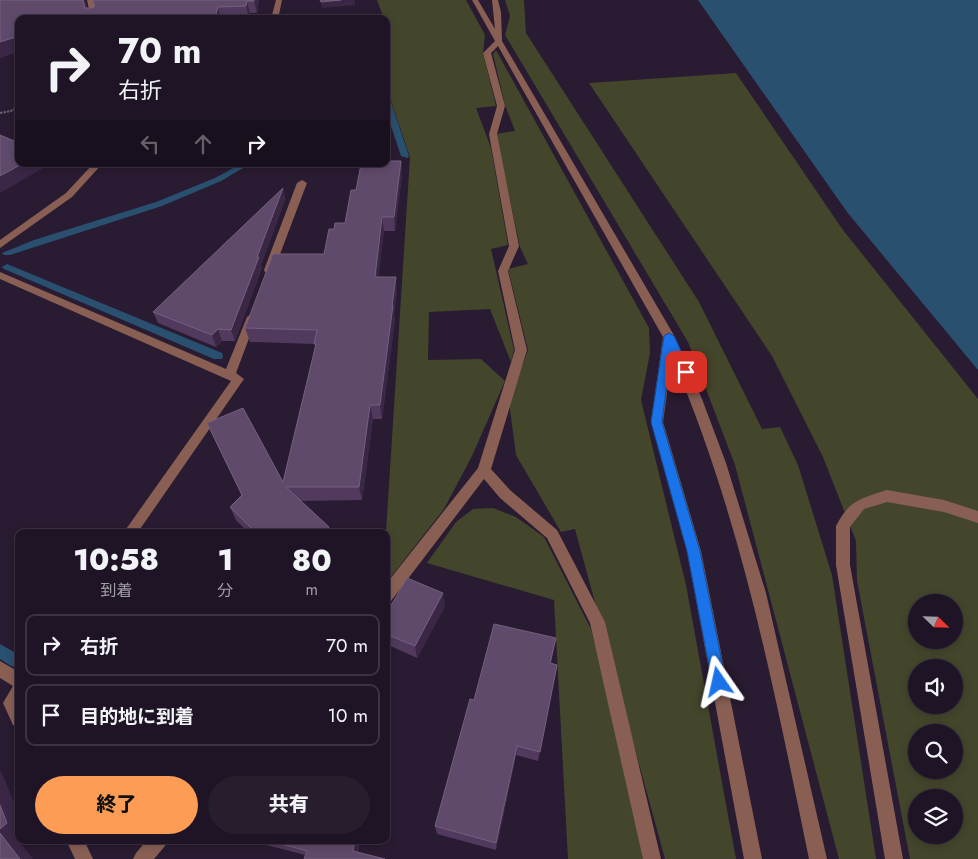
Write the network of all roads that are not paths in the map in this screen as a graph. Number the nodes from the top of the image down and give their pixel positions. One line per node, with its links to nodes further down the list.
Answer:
1 (278, 0): 6 (street)
2 (475, 0): 7 (street)
3 (496, 0): 7 (street)
4 (93, 1): 5 (street)
5 (95, 15)
6 (275, 15)
7 (499, 41): 14 (street); 16 (street)
8 (95, 167): 10 (street)
9 (302, 184): 12 (street)
10 (0, 245)
11 (0, 275): 15 (street)
12 (267, 277)
13 (257, 304): 15 (street)
14 (669, 336): 29 (street); 30 (street)
15 (230, 376): 18 (street)
16 (484, 470): 19 (street); 28 (street)
17 (978, 517): 31 (street)
18 (134, 529)
19 (390, 591)
20 (0, 669): 21 (street)
21 (15, 678)
22 (15, 698): 23 (street)
23 (15, 711)
24 (77, 844): 26 (street)
25 (156, 844): 27 (street)
26 (84, 859)
27 (142, 859)
28 (652, 859)
29 (754, 859)
30 (818, 859)
31 (894, 859)

